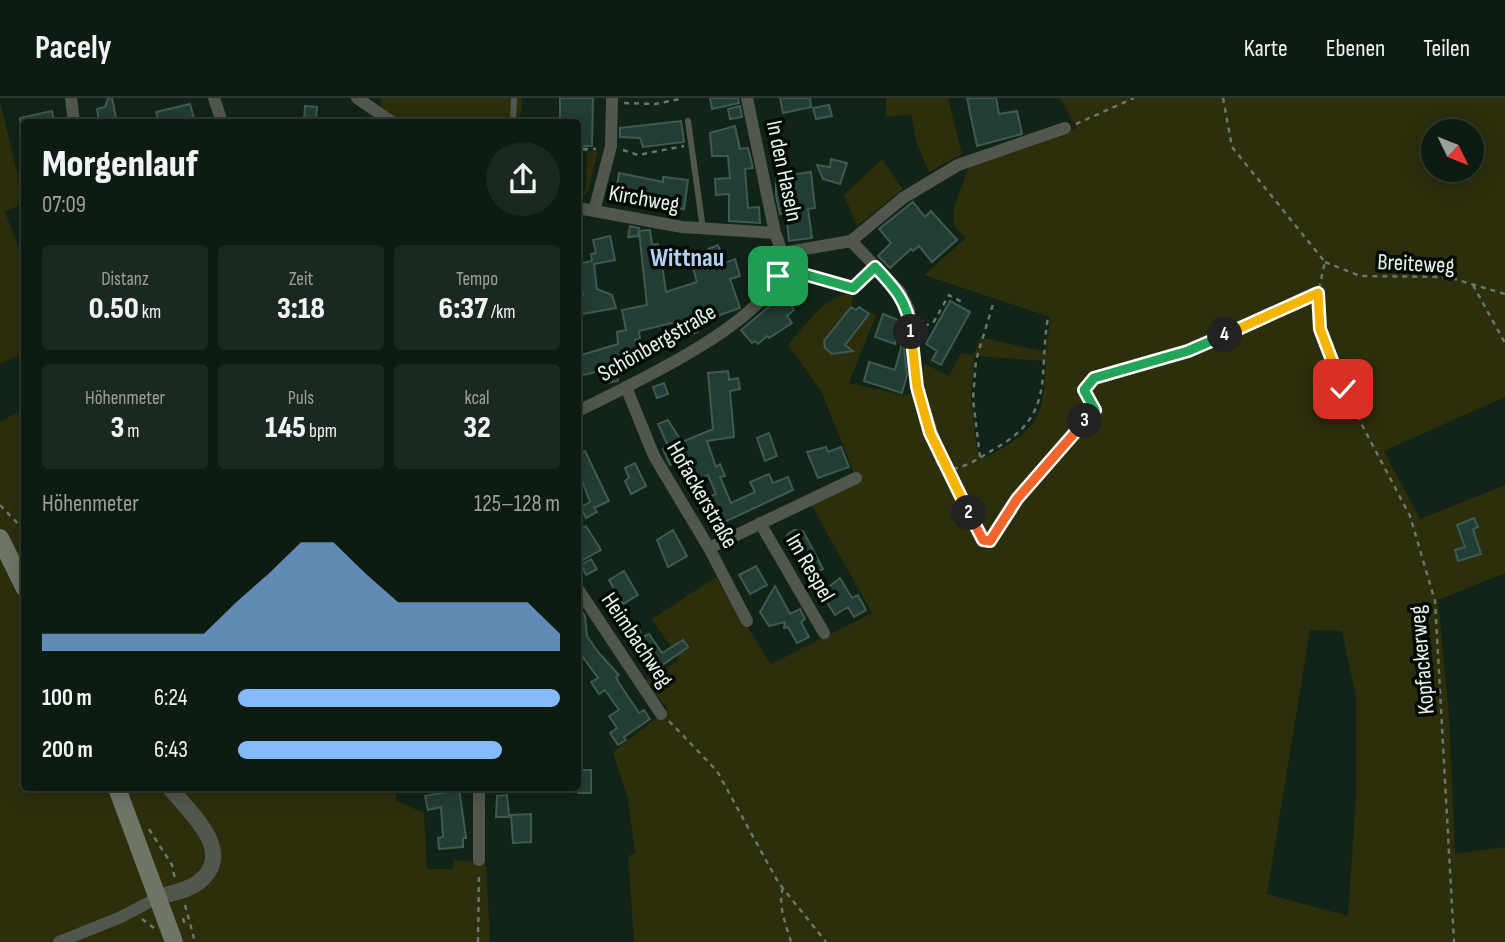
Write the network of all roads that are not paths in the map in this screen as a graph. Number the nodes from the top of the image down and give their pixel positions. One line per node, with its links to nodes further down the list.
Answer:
1 (71, 98): 7 (street)
2 (214, 98): 8 (street)
3 (357, 98): 9 (street)
4 (514, 98): 10 (lane)
5 (747, 98): 16 (street, In den Haseln)
6 (612, 100): 14 (street)
7 (74, 119)
8 (221, 119)
9 (388, 119)
10 (513, 119)
11 (688, 121): 15 (lane, Kirchweg)
12 (1065, 128): 17 (street)
13 (581, 209): 14 (street, Kirchweg)
14 (594, 211): 15 (street, Kirchweg)
15 (703, 229): 16 (street, Kirchweg)
16 (775, 233): 18 (street, In den Haseln)
17 (851, 241): 18 (street); 21 (street)
18 (782, 253): 19 (street, Schönbergstraße)
19 (626, 387): 20 (street, Schönbergstraße); 25 (street, Hofackerstraße)
20 (581, 410)
21 (942, 462)
22 (856, 478): 23 (street, Im Respel)
23 (760, 523): 25 (street, Im Respel); 29 (street, Im Respel)
24 (0, 538): 26 (main road)
25 (709, 548): 28 (street, Hofackerstraße)
26 (21, 581)
27 (581, 593): 30 (street, Heimbachweg)
28 (747, 621)
29 (824, 633)
30 (662, 714)
31 (118, 791): 35 (main road)
32 (173, 791): 35 (street)
33 (479, 791): 34 (street)
34 (479, 860)
35 (159, 897): 36 (street); 37 (main road)
36 (59, 942)
37 (174, 942)

